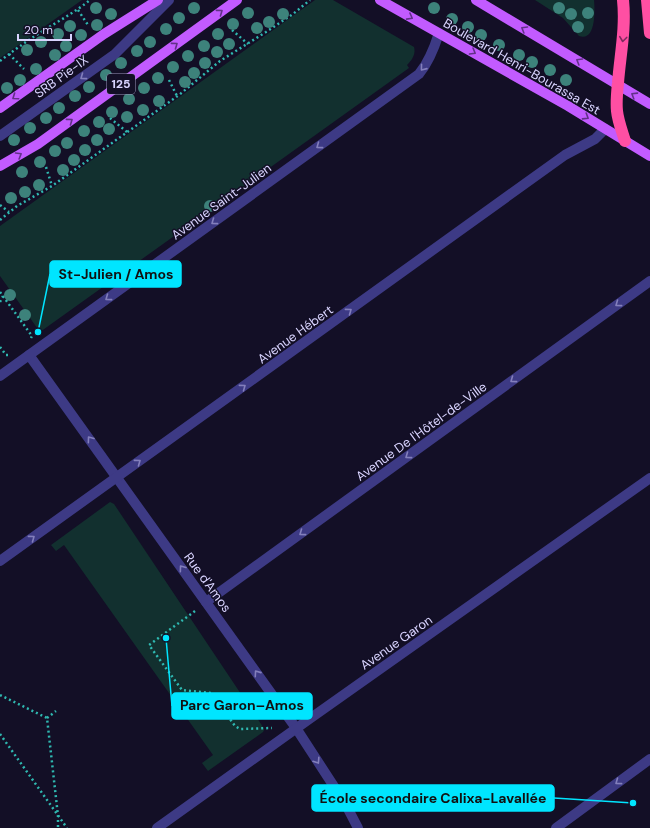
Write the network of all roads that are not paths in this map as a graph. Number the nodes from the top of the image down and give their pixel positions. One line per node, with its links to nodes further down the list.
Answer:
1 (158, 0): 12 (main road, one-way to 12)
2 (169, 0): 14 (street, SRB Pie-IX, one-way to 14)
3 (237, 0): 17 (main road, 125, one-way to 3)
4 (380, 0): 8 (main road, Boulevard Henri-Bourassa Est, one-way to 8)
5 (476, 0): 10 (main road, one-way to 5)
6 (623, 0): 10 (highway, one-way to 10)
7 (647, 0): 9 (highway)
8 (439, 33): 13 (main road, Boulevard Henri-Bourassa Est, one-way to 13); 19 (street, Avenue Saint-Julien, one-way to 19)
9 (650, 33)
10 (618, 84): 11 (main road, one-way to 10); 15 (highway)
11 (650, 104)
12 (0, 108)
13 (605, 129): 15 (main road, Boulevard Henri-Bourassa Est); 21 (street, Avenue Hébert, one-way to 13)
14 (0, 136)
15 (625, 141): 16 (main road, Boulevard Henri-Bourassa Est)
16 (650, 156)
17 (0, 166)
18 (650, 281): 24 (street, Avenue De l'Hôtel-de-Ville, one-way to 24)
19 (29, 355): 20 (street, Avenue Saint-Julien); 21 (street, Rue d'Amos, one-way to 19)
20 (0, 376)
21 (117, 477): 23 (street, Avenue Hébert, one-way to 21); 24 (street, Rue d'Amos, one-way to 21)
22 (650, 478): 25 (street, Avenue Garon)
23 (0, 561)
24 (206, 602): 25 (street, Rue d'Amos, one-way to 24)
25 (296, 728): 27 (street, Avenue Garon); 28 (street, Rue d'Amos, one-way to 28)
26 (650, 759): 29 (street, one-way to 29)
27 (157, 828)
28 (358, 828)
29 (556, 828)

